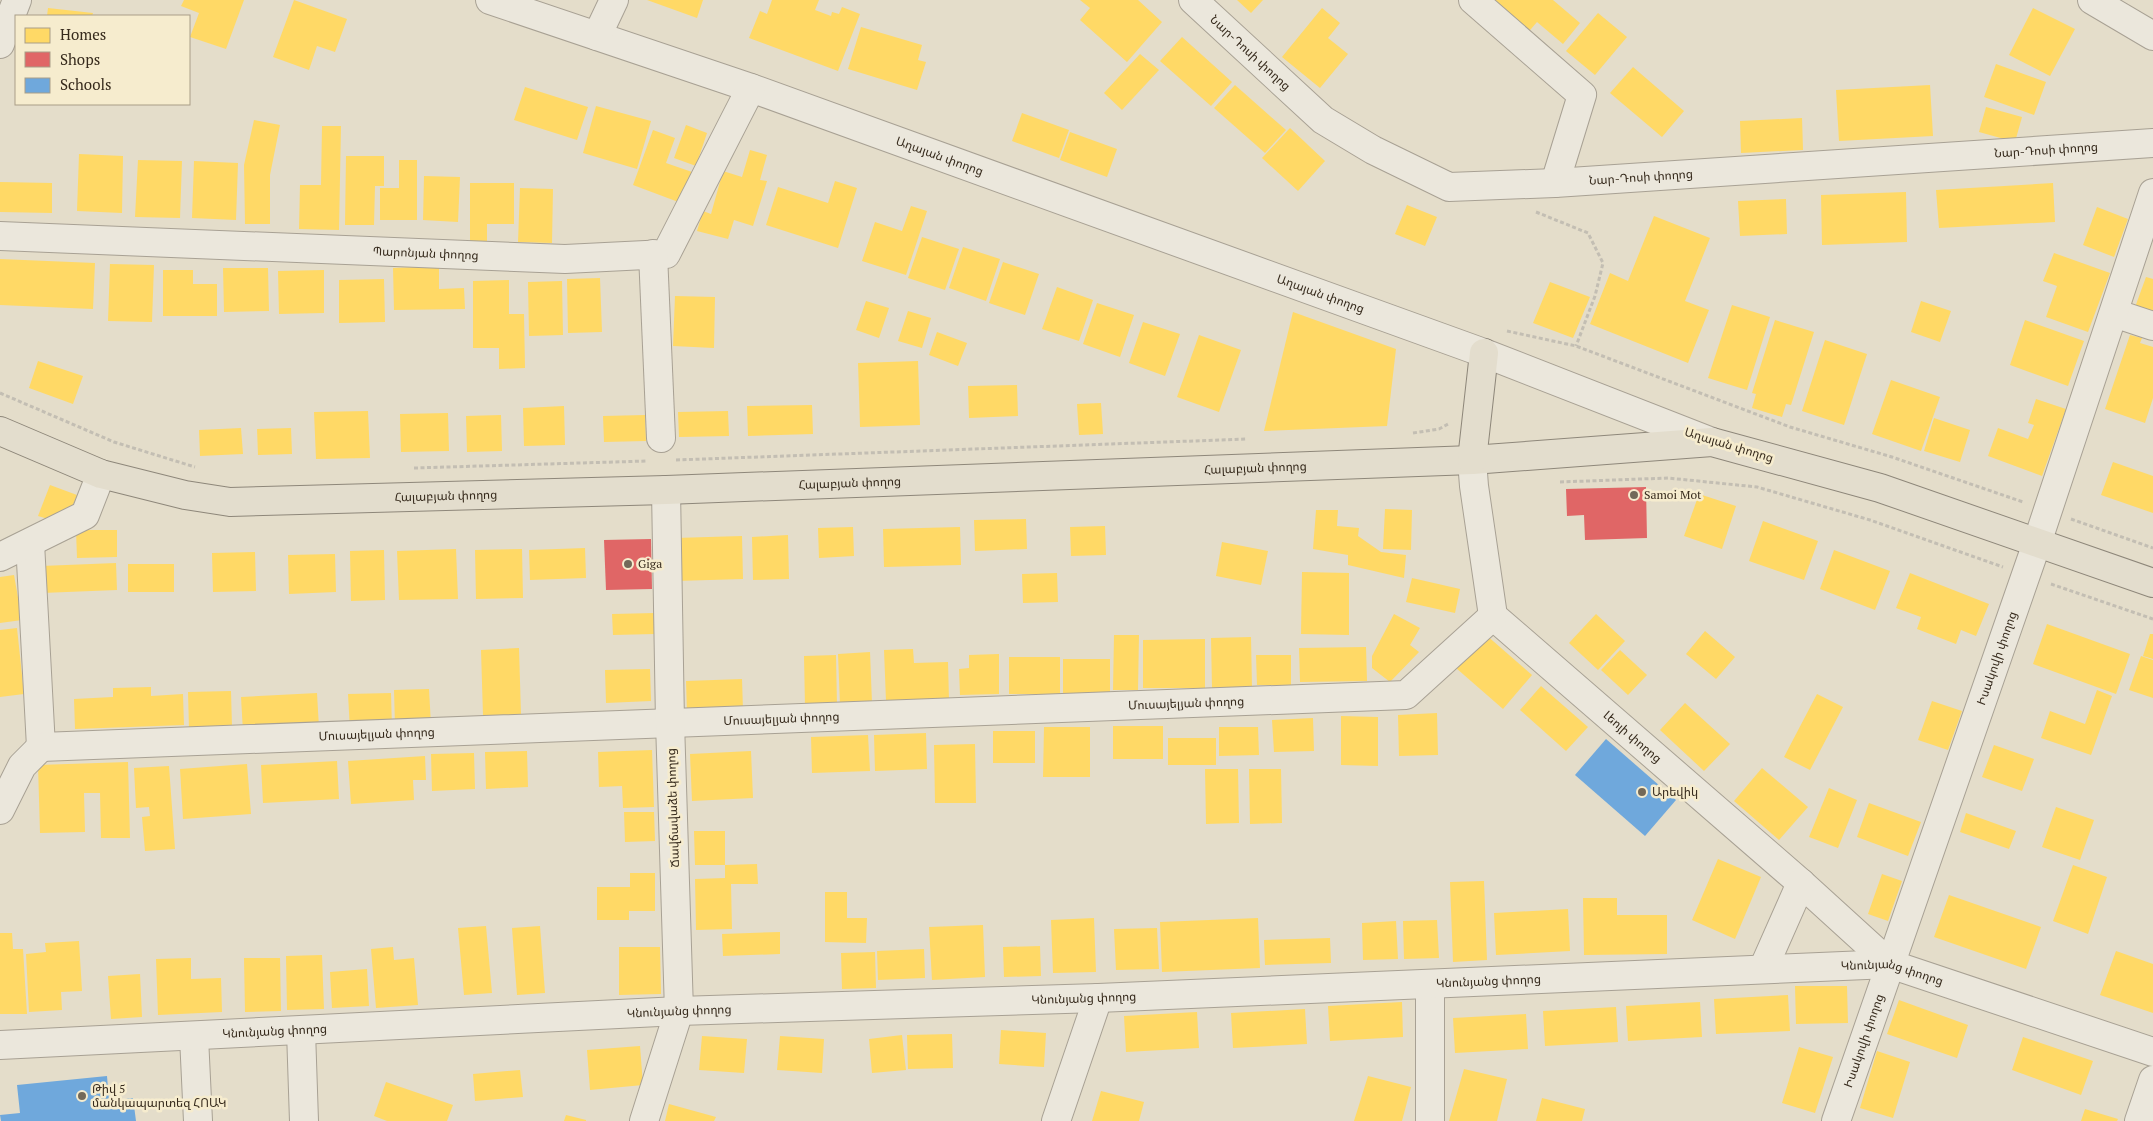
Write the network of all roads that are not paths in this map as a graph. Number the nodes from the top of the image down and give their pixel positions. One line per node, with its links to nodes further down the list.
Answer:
1 (16, 0): 9 (street)
2 (490, 0): 7 (street, Աղայան փողոց)
3 (614, 0): 7 (street)
4 (1193, 0): 12 (street, Նար-Դոսի փողոց)
5 (1473, 0): 12 (street)
6 (2092, 0): 8 (street)
7 (598, 36): 10 (street, Աղայան փողոց)
8 (2153, 36)
9 (0, 44)
10 (751, 88): 15 (street, Պարոնյան փողոց); 18 (street, Աղայան փողոց)
11 (2153, 143): 12 (street, Նար-Դոսի փողոց)
12 (1555, 184)
13 (2153, 193): 16 (street, Իսակովի փողոց)
14 (0, 236): 15 (street, Պարոնյան փողոց)
15 (653, 254): 21 (street)
16 (2114, 313): 17 (street); 26 (street, Իսակովի փողոց)
17 (2153, 326)
18 (1484, 353): 20 (street, Աղայան փողոց); 22 (main road)
19 (0, 431): 23 (main road, Հալաբյան փողոց)
20 (1712, 442): 22 (main road, Հալաբյան փողոց); 26 (main road, Աղայան փողոց)
21 (662, 453)
22 (1472, 460): 24 (main road, Հալաբյան փողոց); 29 (street)
23 (101, 474): 24 (main road, Հալաբյան փողոց); 25 (street)
24 (666, 490): 30 (street, Ճավճավաձե փողոց)
25 (30, 543): 27 (street); 31 (street)
26 (2038, 543): 28 (main road, Աղայան փողոց); 34 (street, Իսակովի փողոց)
27 (0, 557)
28 (2153, 583)
29 (1493, 616): 30 (street, Մուսայելյան փողոց); 33 (street, Լեոյի փողոց)
30 (670, 722): 31 (street, Մուսայելյան փողոց); 38 (street, Ճավճավաձե փողոց)
31 (41, 747): 32 (street)
32 (0, 810)
33 (1801, 883): 34 (street, Լեոյի փողոց); 35 (street)
34 (1890, 964): 35 (street, Կնունյանց փողոց); 42 (street, Կնունյանց փողոց); 49 (street, Իսակովի փողոց)
35 (1762, 969): 36 (street, Կնունյանց փողոց)
36 (1430, 984): 37 (street, Կնունյանց փողոց); 48 (street)
37 (1098, 998): 38 (street, Կնունյանց փողոց); 47 (street)
38 (679, 1011): 39 (street, Կնունյանց փողոց); 46 (street, Ճավճավաձե փողոց)
39 (301, 1031): 40 (street, Կնունյանց փողոց); 45 (street)
40 (194, 1036): 41 (street, Կնունյանց փողոց); 44 (street)
41 (0, 1045)
42 (2153, 1052)
43 (2153, 1080): 50 (street)
44 (198, 1121)
45 (304, 1121)
46 (644, 1121)
47 (1056, 1121)
48 (1430, 1121)
49 (1836, 1121)
50 (2139, 1121)

